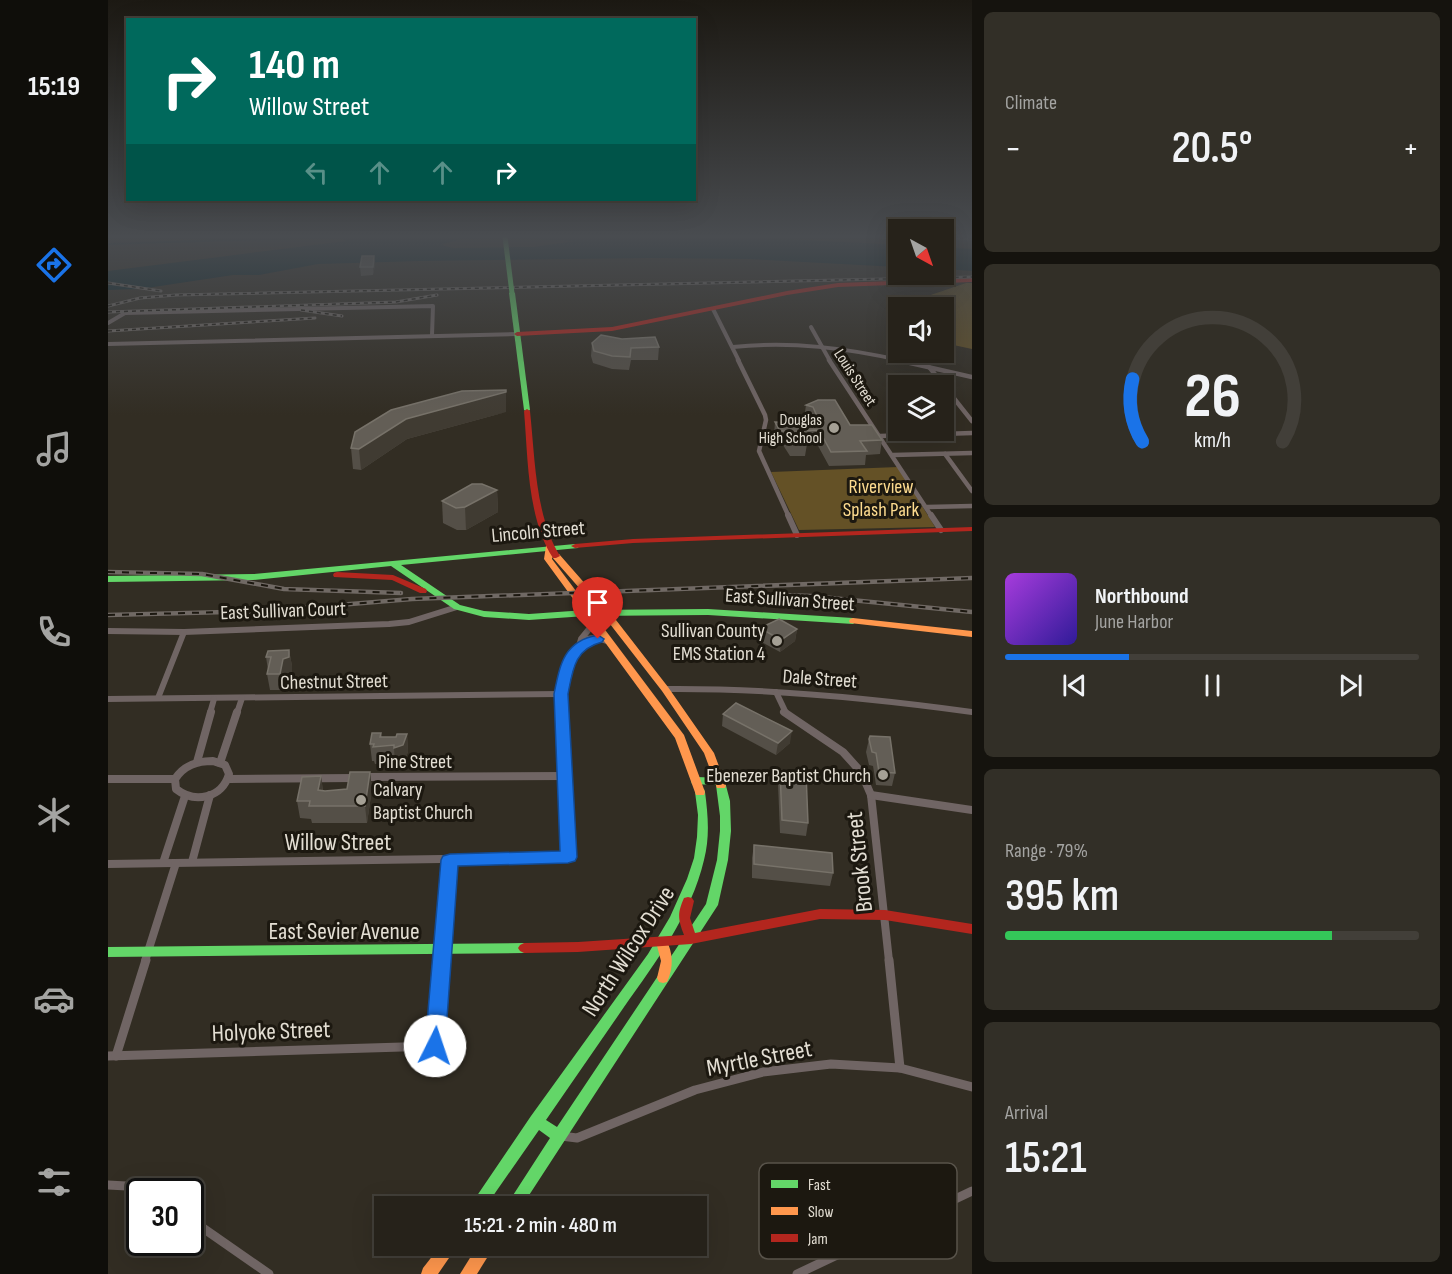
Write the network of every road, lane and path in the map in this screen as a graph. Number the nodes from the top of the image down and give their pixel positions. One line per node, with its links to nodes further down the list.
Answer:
1 (512, 296): 7 (main road, North Wilcox Drive, bridge)
2 (772, 296): 3 (main road)
3 (713, 309): 6 (main road); 11 (street)
4 (108, 323): 8 (street)
5 (811, 327): 10 (street, Louis Street)
6 (554, 333): 7 (main road); 12 (main road)
7 (517, 334): 8 (street); 12 (main road, North Wilcox Drive)
8 (432, 335): 9 (street)
9 (108, 344)
10 (821, 345): 11 (street); 13 (street); 17 (street, Louis Street)
11 (733, 347): 26 (street)
12 (519, 350): 27 (main road, North Wilcox Drive)
13 (930, 367): 14 (street); 15 (street)
14 (972, 377)
15 (972, 421)
16 (972, 433): 17 (street)
17 (880, 436): 20 (street, Louis Street)
18 (945, 453): 19 (street); 20 (street); 21 (street)
19 (972, 453)
20 (893, 455): 23 (street, Louis Street)
21 (972, 491)
22 (972, 506): 23 (street)
23 (927, 507): 25 (street, Louis Street)
24 (972, 529): 25 (main road, Lincoln Street)
25 (942, 530): 26 (main road, Lincoln Street)
26 (797, 534): 27 (main road, Lincoln Street)
27 (549, 548): 28 (main road, Lincoln Street); 32 (main road, North Wilcox Drive); 33 (main road)
28 (392, 563): 29 (main road, Lincoln Street); 31 (main road)
29 (281, 574): 30 (main road, Lincoln Street); 31 (main road)
30 (108, 579)
31 (457, 607): 32 (main road); 36 (street, East Sullivan Court)
32 (586, 613): 33 (main road); 34 (main road, North Wilcox Drive)
33 (606, 613): 37 (main road, East Sullivan Street); 40 (main road)
34 (594, 623): 38 (main road, North Wilcox Drive); 39 (street)
35 (108, 631): 36 (street, East Sullivan Court)
36 (184, 632): 44 (street)
37 (972, 634)
38 (607, 641): 39 (street); 41 (main road, North Wilcox Drive)
39 (579, 646): 43 (street)
40 (665, 689): 41 (main road); 42 (street, Dale Street); 56 (main road)
41 (645, 690): 55 (main road, North Wilcox Drive)
42 (777, 692): 48 (street, Dale Street); 58 (street, Brook Street)
43 (561, 694): 45 (street, Chestnut Street); 51 (street)
44 (158, 698): 46 (street, Chestnut Street); 47 (street, Chestnut Street)
45 (242, 698): 47 (street, Chestnut Street); 50 (street)
46 (108, 699)
47 (214, 699): 49 (street)
48 (972, 712)
49 (197, 762): 50 (street); 53 (street)
50 (220, 762): 54 (street)
51 (566, 776): 54 (street, Pine Street); 61 (street, Willow Street)
52 (108, 779): 53 (street)
53 (175, 779): 59 (street)
54 (229, 779): 57 (street)
55 (696, 781): 56 (main road); 66 (main road, North Wilcox Drive)
56 (720, 781): 69 (main road)
57 (210, 795): 59 (street); 62 (street)
58 (872, 795): 60 (street); 67 (street, Brook Street)
59 (185, 796): 63 (street)
60 (972, 810)
61 (450, 860): 62 (street, Willow Street); 71 (street)
62 (192, 862): 64 (street, Willow Street)
63 (163, 863): 64 (street, Willow Street); 65 (street, Willow Street)
64 (176, 863): 72 (street)
65 (108, 864)
66 (691, 890): 69 (main road); 70 (main road, North Wilcox Drive)
67 (885, 915): 68 (main road, East Sevier Avenue); 69 (main road, East Sevier Avenue); 76 (street, Brook Street)
68 (972, 929)
69 (691, 939): 70 (main road, East Sevier Avenue); 74 (main road)
70 (662, 942): 71 (main road, East Sevier Avenue); 74 (main road); 78 (main road, North Wilcox Drive)
71 (442, 950): 72 (main road, East Sevier Avenue); 75 (street, Holyoke Street)
72 (149, 951): 73 (main road, East Sevier Avenue); 75 (street)
73 (108, 952)
74 (662, 983): 79 (main road)
75 (112, 1056)
76 (900, 1068): 77 (street, Myrtle Street); 79 (street, Myrtle Street)
77 (972, 1087)
78 (536, 1121): 79 (main road); 83 (main road, North Wilcox Drive)
79 (560, 1136): 84 (main road)
80 (108, 1185): 81 (street)
81 (126, 1186)
82 (972, 1191): 85 (street)
83 (484, 1196)
84 (520, 1196)
85 (957, 1198)
86 (204, 1229): 90 (street)
87 (442, 1256): 91 (main road)
88 (480, 1256): 92 (main road)
89 (829, 1259): 93 (street)
90 (269, 1274)
91 (429, 1274)
92 (468, 1274)
93 (797, 1274)

